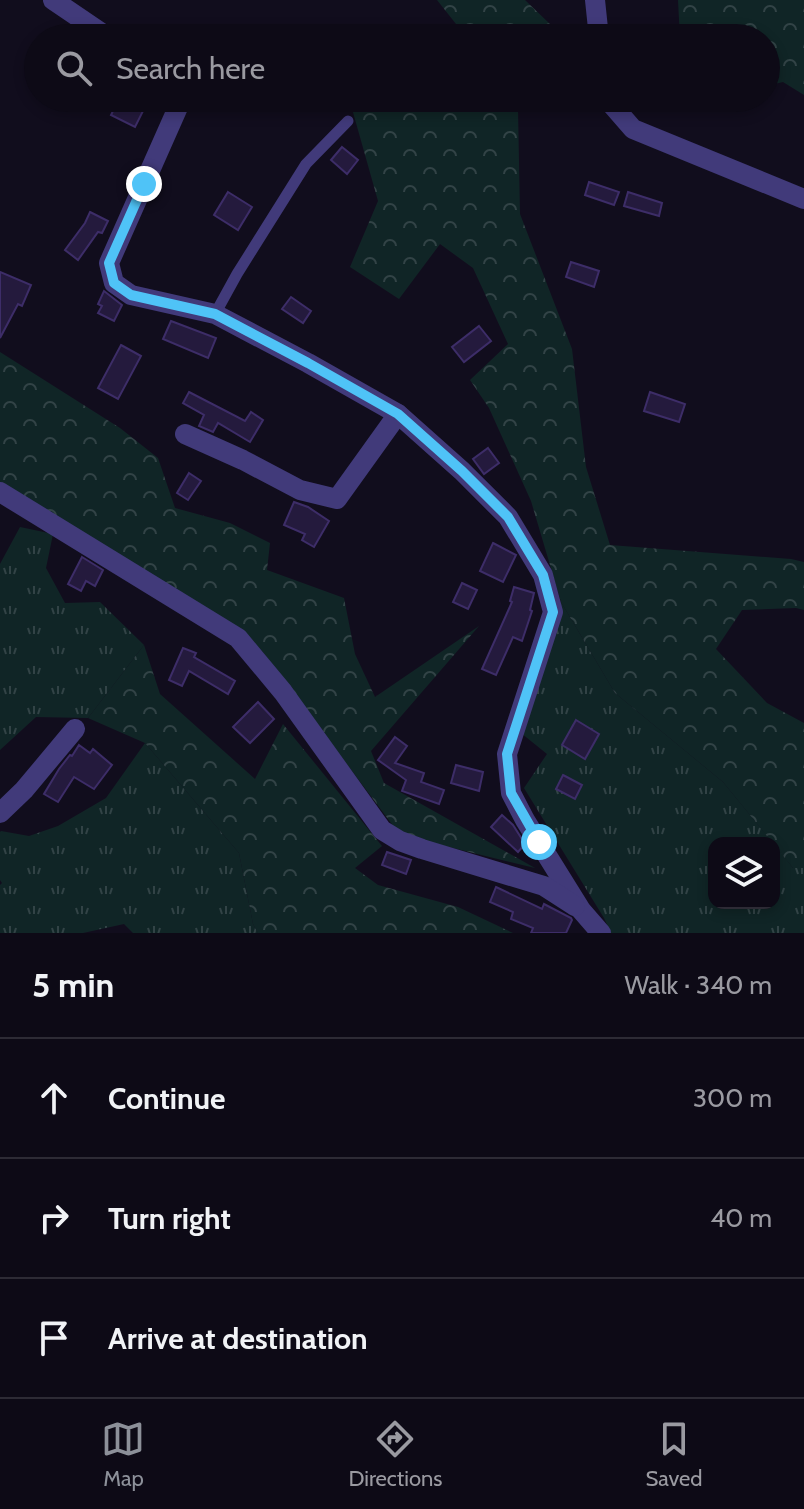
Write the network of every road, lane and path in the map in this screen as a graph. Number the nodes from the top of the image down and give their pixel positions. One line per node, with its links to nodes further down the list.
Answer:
1 (53, 0): 3 (street)
2 (595, 0): 4 (street)
3 (88, 24)
4 (598, 24)
5 (176, 112): 9 (street)
6 (618, 112): 8 (street)
7 (348, 121): 9 (lane)
8 (804, 199)
9 (215, 314): 10 (street)
10 (398, 414): 11 (street); 15 (street)
11 (185, 434)
12 (0, 492): 15 (street)
13 (75, 729): 14 (street)
14 (0, 813)
15 (581, 910): 16 (street)
16 (601, 933)

